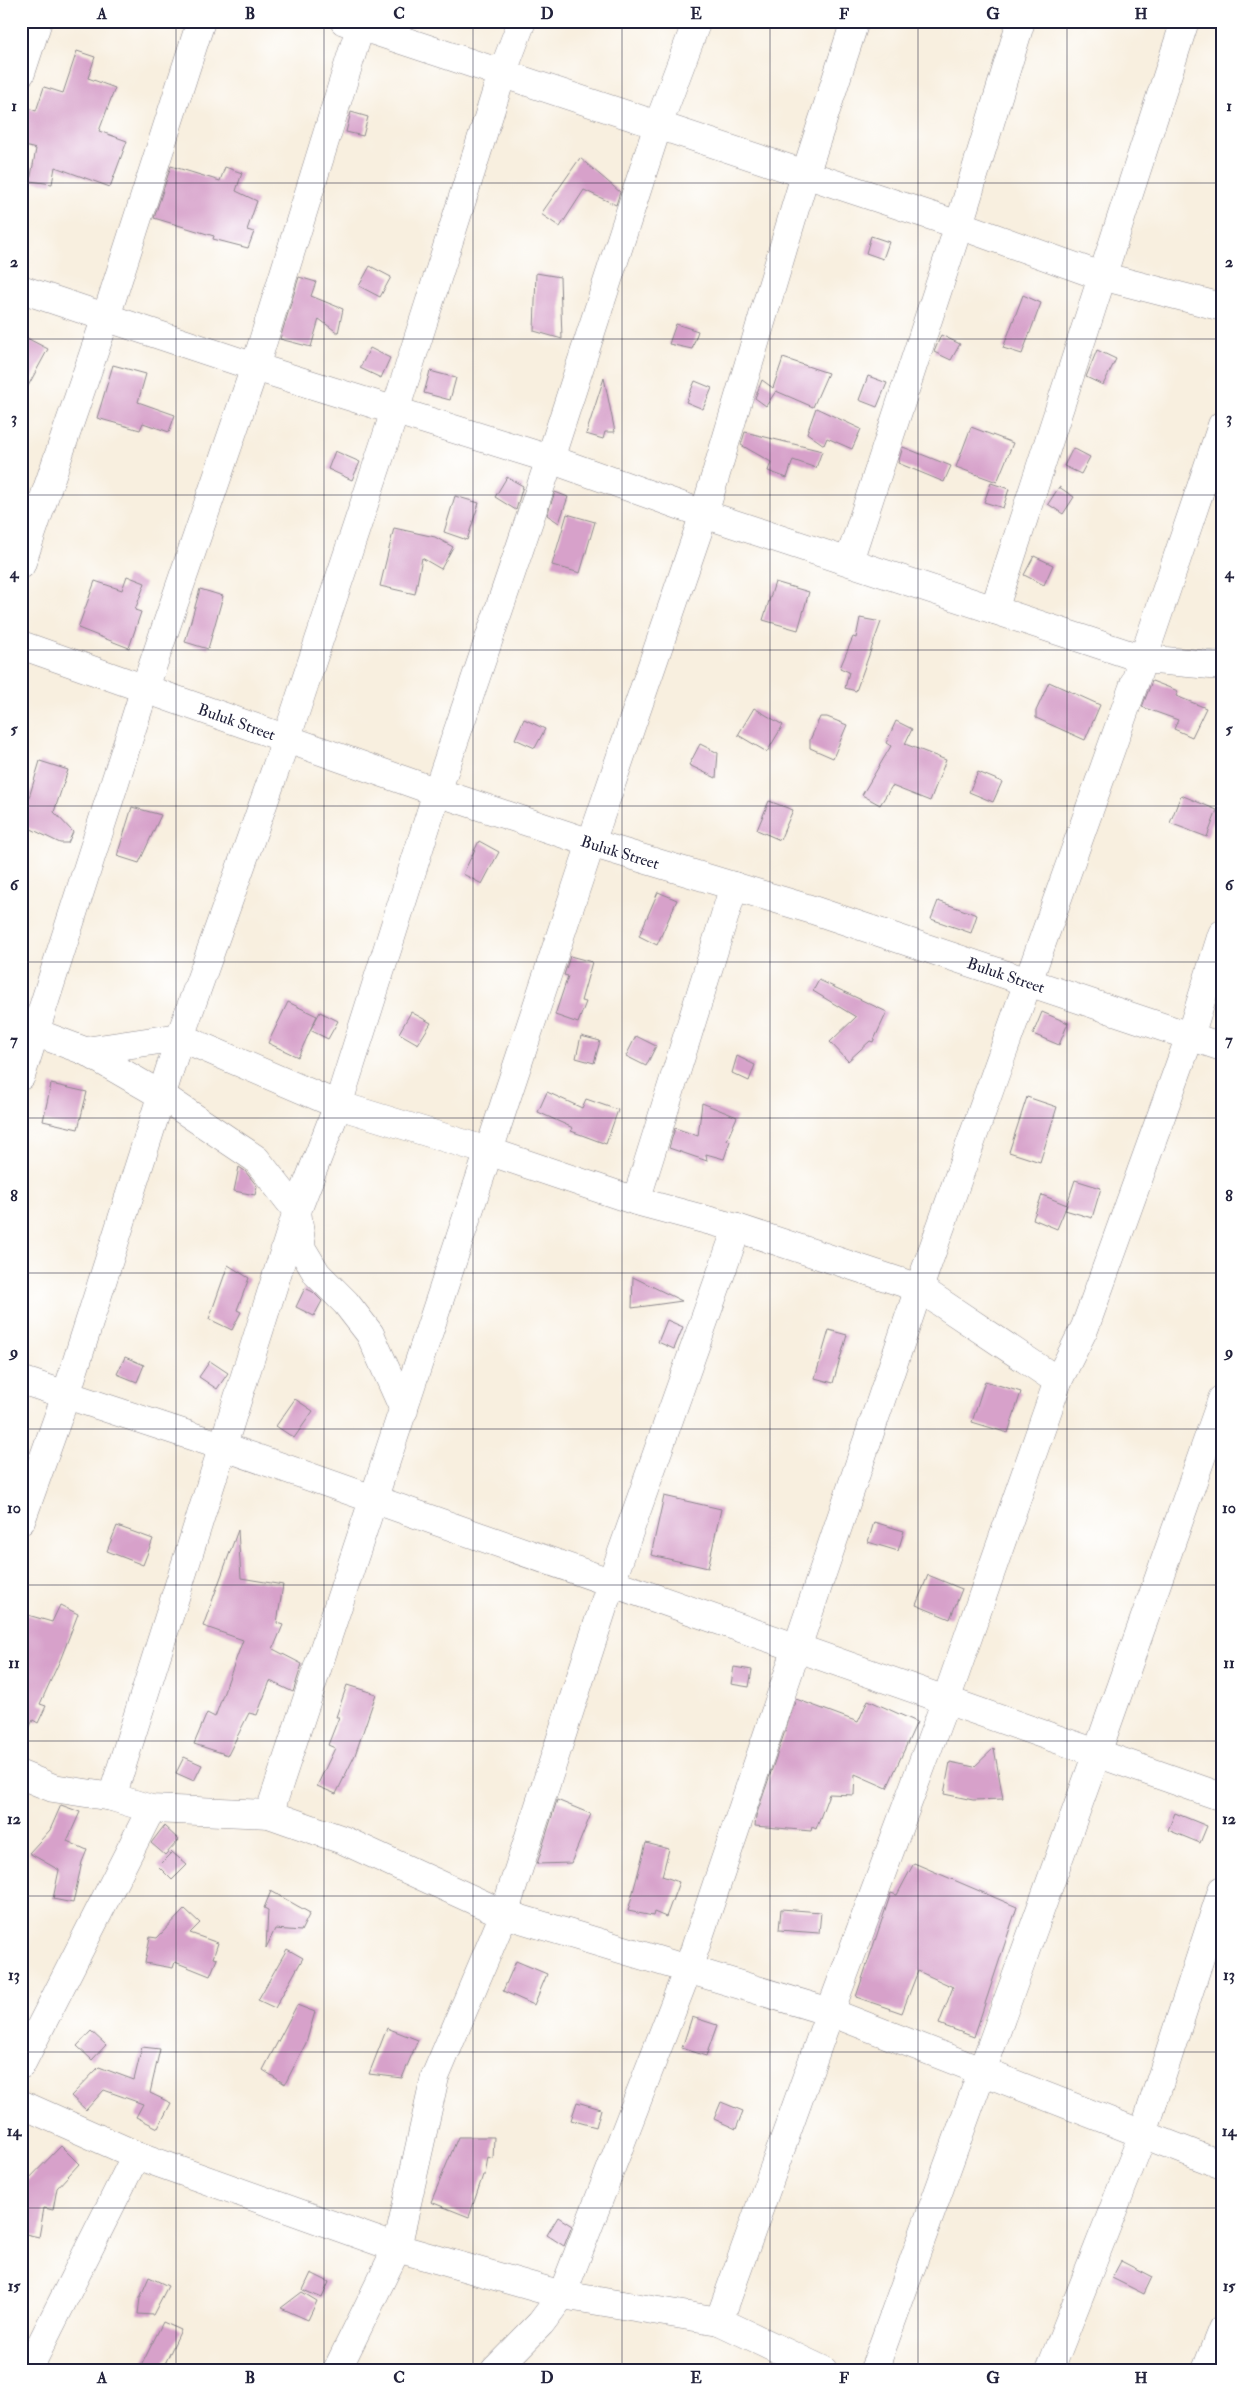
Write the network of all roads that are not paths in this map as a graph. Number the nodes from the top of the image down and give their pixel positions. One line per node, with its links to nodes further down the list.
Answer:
1 (38, 21): 9 (street)
2 (201, 21): 17 (street)
3 (522, 21): 10 (street)
4 (697, 21): 11 (street)
5 (855, 21): 12 (street)
6 (1021, 21): 13 (street)
7 (1185, 21): 14 (street)
8 (355, 23): 10 (street); 18 (street)
9 (21, 73)
10 (502, 74): 11 (street); 19 (street)
11 (658, 125): 12 (street); 21 (street)
12 (805, 175): 13 (street); 22 (street)
13 (959, 226): 14 (street); 23 (street)
14 (1102, 276): 16 (street); 25 (street)
15 (21, 290): 17 (street)
16 (1222, 307)
17 (106, 317): 18 (street); 24 (street)
18 (255, 367): 19 (street); 29 (street)
19 (395, 411): 21 (street); 30 (street)
20 (1222, 425): 27 (street)
21 (550, 459): 22 (street); 31 (street)
22 (704, 514): 23 (street); 32 (street)
23 (849, 562): 25 (street)
24 (21, 565)
25 (994, 610): 27 (street)
26 (21, 645): 29 (street, Buluk Street)
27 (1143, 659): 28 (street); 35 (street)
28 (1222, 666)
29 (145, 688): 30 (street, Buluk Street); 36 (street)
30 (287, 737): 31 (street, Buluk Street); 38 (street)
31 (437, 792): 32 (street, Buluk Street); 43 (street)
32 (590, 843): 33 (street, Buluk Street); 44 (street)
33 (734, 886): 35 (street, Buluk Street); 45 (street)
34 (1222, 934): 37 (street)
35 (1028, 983): 37 (street, Buluk Street); 48 (street)
36 (28, 1030): 40 (street); 41 (street)
37 (1190, 1036): 39 (street, Buluk Street); 50 (street)
38 (180, 1037): 40 (street); 42 (street); 43 (street)
39 (1222, 1047)
40 (85, 1051): 42 (street)
41 (21, 1076)
42 (161, 1095): 46 (street); 51 (street)
43 (338, 1105): 44 (street); 46 (street)
44 (488, 1151): 45 (street); 53 (street)
45 (636, 1201): 47 (street)
46 (297, 1211): 53 (street); 54 (street)
47 (737, 1228): 48 (street); 57 (street)
48 (919, 1288): 50 (street); 58 (street)
49 (21, 1380): 51 (street)
50 (1058, 1381): 59 (street)
51 (66, 1394): 54 (street); 56 (street)
52 (1222, 1399): 60 (street)
53 (404, 1410): 55 (street)
54 (222, 1446): 55 (street); 62 (street)
55 (375, 1499): 57 (street); 65 (street)
56 (21, 1521)
57 (611, 1583): 58 (street); 67 (street)
58 (796, 1647): 59 (street); 68 (street)
59 (946, 1700): 60 (street); 69 (street)
60 (1097, 1753): 63 (street); 71 (street)
61 (21, 1775): 62 (street)
62 (112, 1797): 64 (street)
63 (1222, 1797)
64 (151, 1809): 65 (street); 70 (street)
65 (269, 1814): 67 (street)
66 (1222, 1890): 73 (street)
67 (504, 1914): 68 (street); 76 (street)
68 (688, 1969): 69 (street); 77 (street)
69 (830, 2012): 71 (street); 78 (street)
70 (21, 2065)
71 (983, 2072): 73 (street); 84 (street)
72 (21, 2104): 74 (street)
73 (1143, 2134): 75 (street); 85 (street)
74 (136, 2155): 76 (street); 80 (street)
75 (1222, 2165)
76 (397, 2248): 77 (street); 81 (street)
77 (562, 2295): 78 (street); 82 (street)
78 (719, 2320): 83 (street)
79 (1222, 2329): 86 (street)
80 (28, 2370)
81 (337, 2370)
82 (495, 2370)
83 (823, 2370)
84 (874, 2370)
85 (1050, 2370)
86 (1206, 2370)

